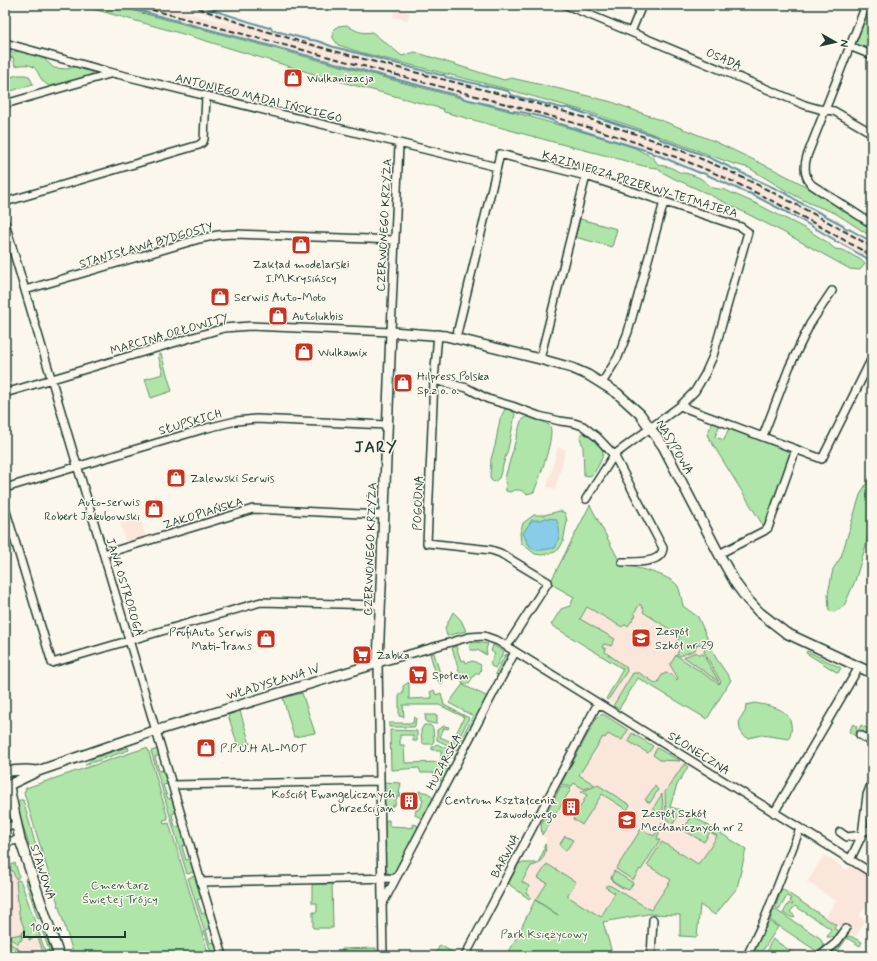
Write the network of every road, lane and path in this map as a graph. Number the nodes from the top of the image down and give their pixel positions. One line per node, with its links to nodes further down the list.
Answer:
1 (566, 5): 4 (street, OSADA)
2 (642, 5): 4 (street)
3 (866, 5): 6 (street)
4 (631, 32): 11 (street, OSADA)
5 (5, 43): 8 (street, ANTONIEGO MADALIŃSKIEGO)
6 (849, 46): 7 (street); 11 (street)
7 (872, 55)
8 (113, 73): 9 (street, ANTONIEGO MADALIŃSKIEGO); 10 (street, ANTONIEGO MADALIŃSKIEGO)
9 (206, 96): 13 (street, ANTONIEGO MADALIŃSKIEGO); 16 (street)
10 (5, 104)
11 (825, 110): 12 (street, OSADA); 19 (street)
12 (872, 133)
13 (399, 144): 14 (street); 20 (street, CZERWONEGO KRZYŻA)
14 (497, 167): 15 (street, KAZIMIERZA PRZERWY-TETMAJERA); 25 (street)
15 (586, 176): 17 (street, KAZIMIERZA PRZERWY-TETMAJERA); 27 (street)
16 (5, 202)
17 (664, 202): 30 (street); 32 (street, KAZIMIERZA PRZERWY-TETMAJERA)
18 (5, 224): 21 (street, JANA OSTROROGA)
19 (872, 224)
20 (395, 240): 21 (street, STANISŁAWA BYDGOSTY); 23 (street, CZERWONEGO KRZYŻA)
21 (25, 290): 28 (street, JANA OSTROROGA)
22 (832, 291): 35 (street)
23 (391, 332): 24 (street, NASYPOWA); 28 (street, MARCINA ORŁOWITY); 33 (street, CZERWONEGO KRZYŻA)
24 (438, 334): 25 (street, NASYPOWA); 29 (street, POGODNA)
25 (456, 338): 27 (street, NASYPOWA)
26 (872, 358): 36 (street)
27 (540, 359): 30 (street, NASYPOWA)
28 (52, 379): 31 (street, MARCINA ORŁOWITY); 38 (street, JANA OSTROROGA)
29 (434, 380): 37 (street); 48 (street, POGODNA)
30 (602, 383): 34 (street, NASYPOWA)
31 (5, 393)
32 (680, 406): 34 (street); 35 (street)
33 (387, 425): 38 (street, SŁUPSKICH); 42 (street, CZERWONEGO KRZYŻA)
34 (651, 428): 37 (street); 44 (street, NASYPOWA)
35 (763, 436): 36 (street)
36 (796, 449): 44 (street)
37 (614, 454): 40 (street); 45 (street)
38 (77, 467): 39 (street, SŁUPSKICH); 43 (street, JANA OSTROROGA)
39 (5, 488)
40 (586, 499)
41 (5, 508): 47 (street)
42 (383, 515): 43 (street, ZAKOPIAŃSKA); 46 (street, CZERWONEGO KRZYŻA)
43 (104, 554): 47 (street, JANA OSTROROGA)
44 (719, 554): 51 (street, NASYPOWA)
45 (622, 562)
46 (379, 605): 47 (street); 50 (street, CZERWONEGO KRZYŻA)
47 (129, 641): 54 (street, JANA OSTROROGA)
48 (507, 646): 49 (street, WŁADYSŁAWA IV); 50 (street, WŁADYSŁAWA IV)
49 (515, 652): 53 (street, SŁONECZNA); 76 (street, HUZARSKA)
50 (378, 663): 54 (street, WŁADYSŁAWA IV); 59 (street, CZERWONEGO KRZYŻA)
51 (859, 667): 52 (street, NASYPOWA); 64 (street)
52 (872, 673)
53 (598, 703): 64 (street, SŁONECZNA); 84 (street, BARWNA)
54 (156, 730): 58 (street, WŁADYSŁAWA IV); 61 (street, JANA OSTROROGA)
55 (860, 734): 56 (street)
56 (872, 742)
57 (7, 770): 58 (street, WŁADYSŁAWA IV); 62 (street, STAWOWA)
58 (38, 771): 62 (street, WŁADYSŁAWA IV)
59 (379, 781): 61 (street); 75 (street, CZERWONEGO KRZYŻA)
60 (872, 782): 70 (street)
61 (172, 786): 77 (street, JANA OSTROROGA)
62 (8, 787): 65 (street, STAWOWA)
63 (5, 802): 65 (street, STAWOWA)
64 (774, 813): 67 (street, SŁONECZNA)
65 (16, 822): 66 (street); 71 (street, STAWOWA)
66 (5, 826)
67 (800, 829): 73 (street, SŁONECZNA); 86 (street)
68 (872, 831): 70 (street)
69 (840, 832): 70 (street)
70 (862, 832): 73 (street)
71 (20, 840): 72 (street); 81 (street, STAWOWA)
72 (5, 842)
73 (850, 860): 74 (street, SŁONECZNA)
74 (872, 873)
75 (382, 878): 76 (street); 77 (street); 78 (street, CZERWONEGO KRZYŻA)
76 (396, 878): 78 (street, HUZARSKA)
77 (201, 882): 82 (street, JANA OSTROROGA)
78 (382, 905): 83 (street, CZERWONEGO KRZYŻA)
79 (653, 920): 85 (street)
80 (846, 929): 87 (street)
81 (59, 956)
82 (223, 956)
83 (383, 956)
84 (465, 956)
85 (651, 956)
86 (747, 956)
87 (820, 956)

